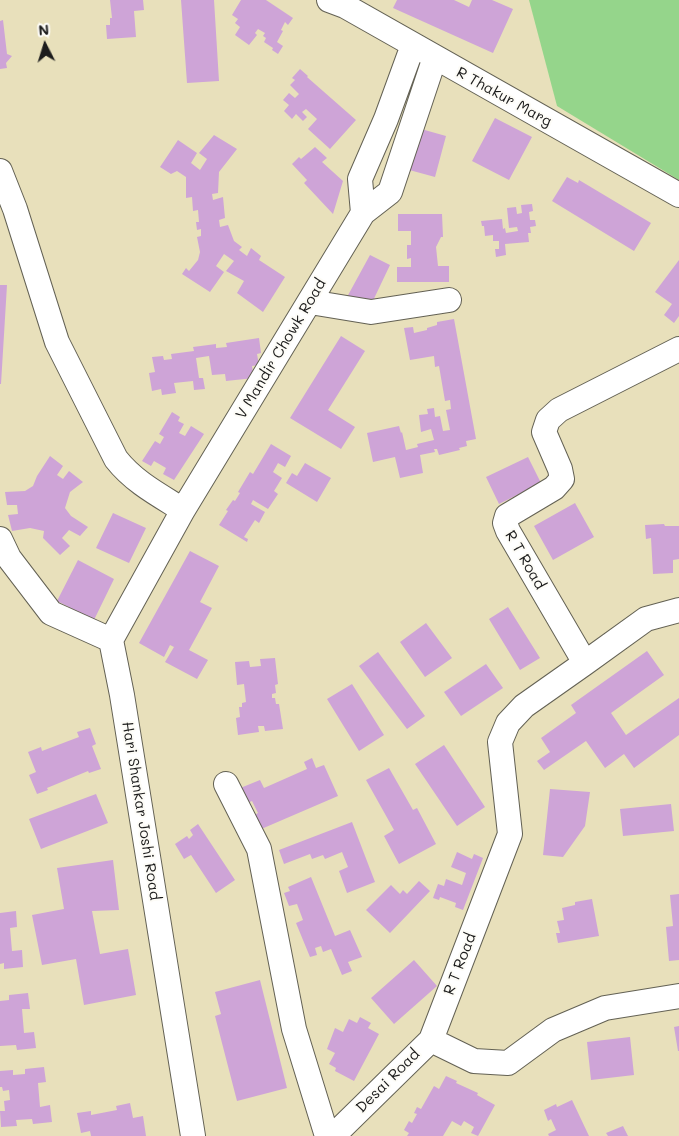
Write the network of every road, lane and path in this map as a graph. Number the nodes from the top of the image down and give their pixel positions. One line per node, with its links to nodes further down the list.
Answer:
1 (329, 0): 2 (street, R Thakur Marg)
2 (413, 45): 3 (street, R Thakur Marg); 6 (street)
3 (435, 57): 5 (street, R Thakur Marg); 6 (street)
4 (0, 171): 10 (street)
5 (679, 195)
6 (363, 213): 8 (street, V Mandir Chowk Road)
7 (449, 300): 8 (street)
8 (310, 302): 10 (street, V Mandir Chowk Road)
9 (679, 348): 14 (street, R T Road)
10 (183, 510): 13 (street, V Mandir Chowk Road)
11 (0, 539): 13 (street)
12 (679, 610): 14 (street, R T Road)
13 (111, 640): 18 (street, Hari Shankar Joshi Road)
14 (585, 664): 17 (street, R T Road)
15 (226, 784): 19 (street)
16 (679, 996): 17 (street, Desai Road)
17 (431, 1040): 20 (street, Desai Road)
18 (193, 1136)
19 (327, 1136)
20 (333, 1136)

